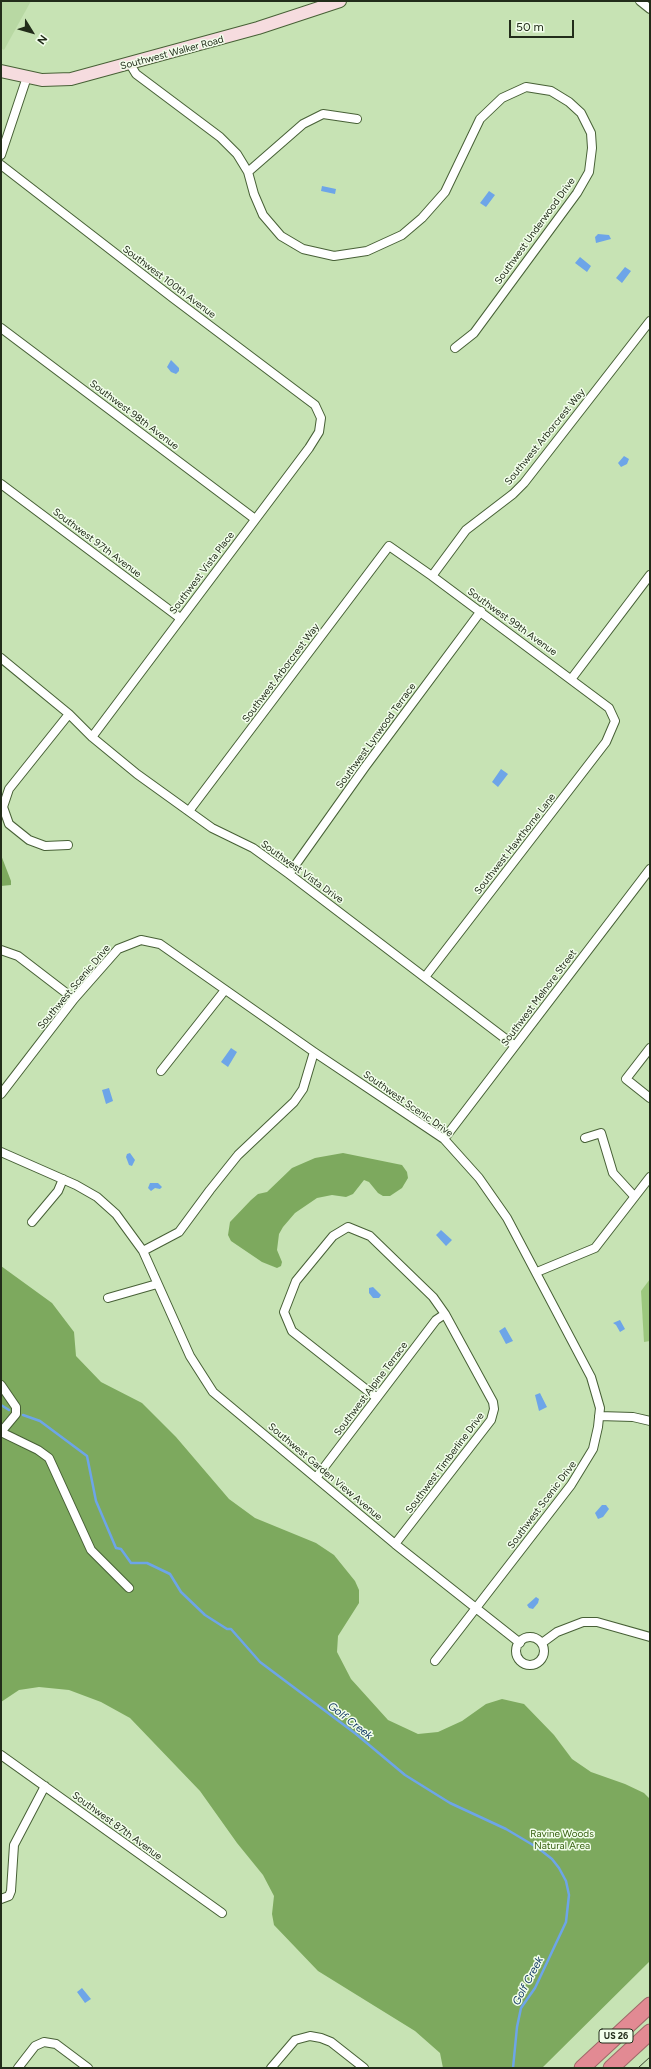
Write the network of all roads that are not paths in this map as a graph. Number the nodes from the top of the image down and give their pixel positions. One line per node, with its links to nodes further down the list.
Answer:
1 (339, 1): 4 (main road, Southwest Walker Road)
2 (640, 1): 3 (street)
3 (650, 8)
4 (130, 64): 6 (main road, Southwest Walker Road); 10 (street, Southwest Underwood Drive)
5 (1, 71): 6 (main road, Southwest Walker Road)
6 (26, 77): 8 (street)
7 (357, 119): 10 (street)
8 (1, 155)
9 (1, 165): 14 (street, Southwest 100th Avenue)
10 (248, 172): 13 (street, Southwest Underwood Drive)
11 (650, 321): 19 (street, Southwest Arborcrest Way)
12 (1, 328): 16 (street, Southwest 98th Avenue)
13 (455, 348)
14 (321, 418): 16 (street, Southwest Vista Place)
15 (1, 484): 21 (street, Southwest 97th Avenue)
16 (255, 519): 21 (street, Southwest Vista Place)
17 (389, 546): 19 (street, Southwest 99th Avenue); 27 (street, Southwest Arborcrest Way)
18 (650, 575): 23 (street)
19 (432, 576): 20 (street, Southwest 99th Avenue)
20 (482, 612): 23 (street, Southwest 99th Avenue); 30 (street, Southwest Lynwood Terrace)
21 (180, 618): 26 (street, Southwest Vista Place)
22 (1, 658): 24 (street, Southwest Vista Drive)
23 (572, 678): 25 (street, Southwest 99th Avenue)
24 (69, 714): 26 (street, Southwest Vista Drive); 28 (street)
25 (615, 721): 32 (street, Southwest Hawthorne Lane)
26 (92, 737): 27 (street, Southwest Vista Drive)
27 (190, 811): 30 (street, Southwest Vista Drive)
28 (68, 845)
29 (650, 869): 35 (street, Southwest Melnore Street)
30 (289, 874): 32 (street, Southwest Vista Drive)
31 (1, 950): 34 (street)
32 (425, 977): 35 (street, Southwest Vista Drive)
33 (225, 990): 34 (street, Southwest Scenic Drive); 37 (street, Southwest Scenic Drive); 38 (street)
34 (74, 999): 39 (street, Southwest Scenic Drive)
35 (515, 1046): 42 (street, Southwest Melnore Street)
36 (650, 1048): 40 (street)
37 (314, 1052): 42 (street, Southwest Scenic Drive); 48 (street)
38 (161, 1072)
39 (1, 1094)
40 (650, 1098)
41 (585, 1138): 46 (street)
42 (444, 1139): 49 (street, Southwest Scenic Drive)
43 (1, 1152): 45 (street, Southwest Garden View Avenue)
44 (650, 1177): 46 (street)
45 (63, 1179): 47 (street); 48 (street, Southwest Garden View Avenue)
46 (634, 1196): 49 (street)
47 (32, 1222)
48 (143, 1251): 50 (street, Southwest Garden View Avenue)
49 (536, 1272): 55 (street, Southwest Scenic Drive)
50 (158, 1284): 51 (street); 58 (street, Southwest Garden View Avenue)
51 (108, 1298)
52 (445, 1314): 54 (street, Southwest Alpine Terrace); 54 (street, Southwest Timberline Drive); 59 (street, Southwest Timberline Drive)
53 (1, 1385): 57 (street)
54 (377, 1398): 58 (street, Southwest Alpine Terrace)
55 (599, 1416): 56 (street); 61 (street, Southwest Scenic Drive)
56 (650, 1421)
57 (1, 1432): 60 (street)
58 (316, 1478): 59 (street, Southwest Garden View Avenue)
59 (395, 1544): 61 (street, Southwest Garden View Avenue)
60 (129, 1588)
61 (475, 1609): 63 (street, Southwest Garden View Avenue); 65 (street, Southwest Scenic Drive)
62 (650, 1637): 64 (street)
63 (520, 1643): 64 (street); 64 (street)
64 (542, 1643)
65 (435, 1661)
66 (1, 1755): 67 (street, Southwest 87th Avenue)
67 (45, 1786): 68 (street); 69 (street, Southwest 87th Avenue)
68 (1, 1899)
69 (222, 1913)
70 (650, 2005): 76 (highway, US 26)
71 (650, 2032): 77 (highway, US 26)
72 (18, 2068): 73 (street)
73 (88, 2068)
74 (271, 2068): 75 (street)
75 (364, 2068)
76 (582, 2068)
77 (611, 2068)

